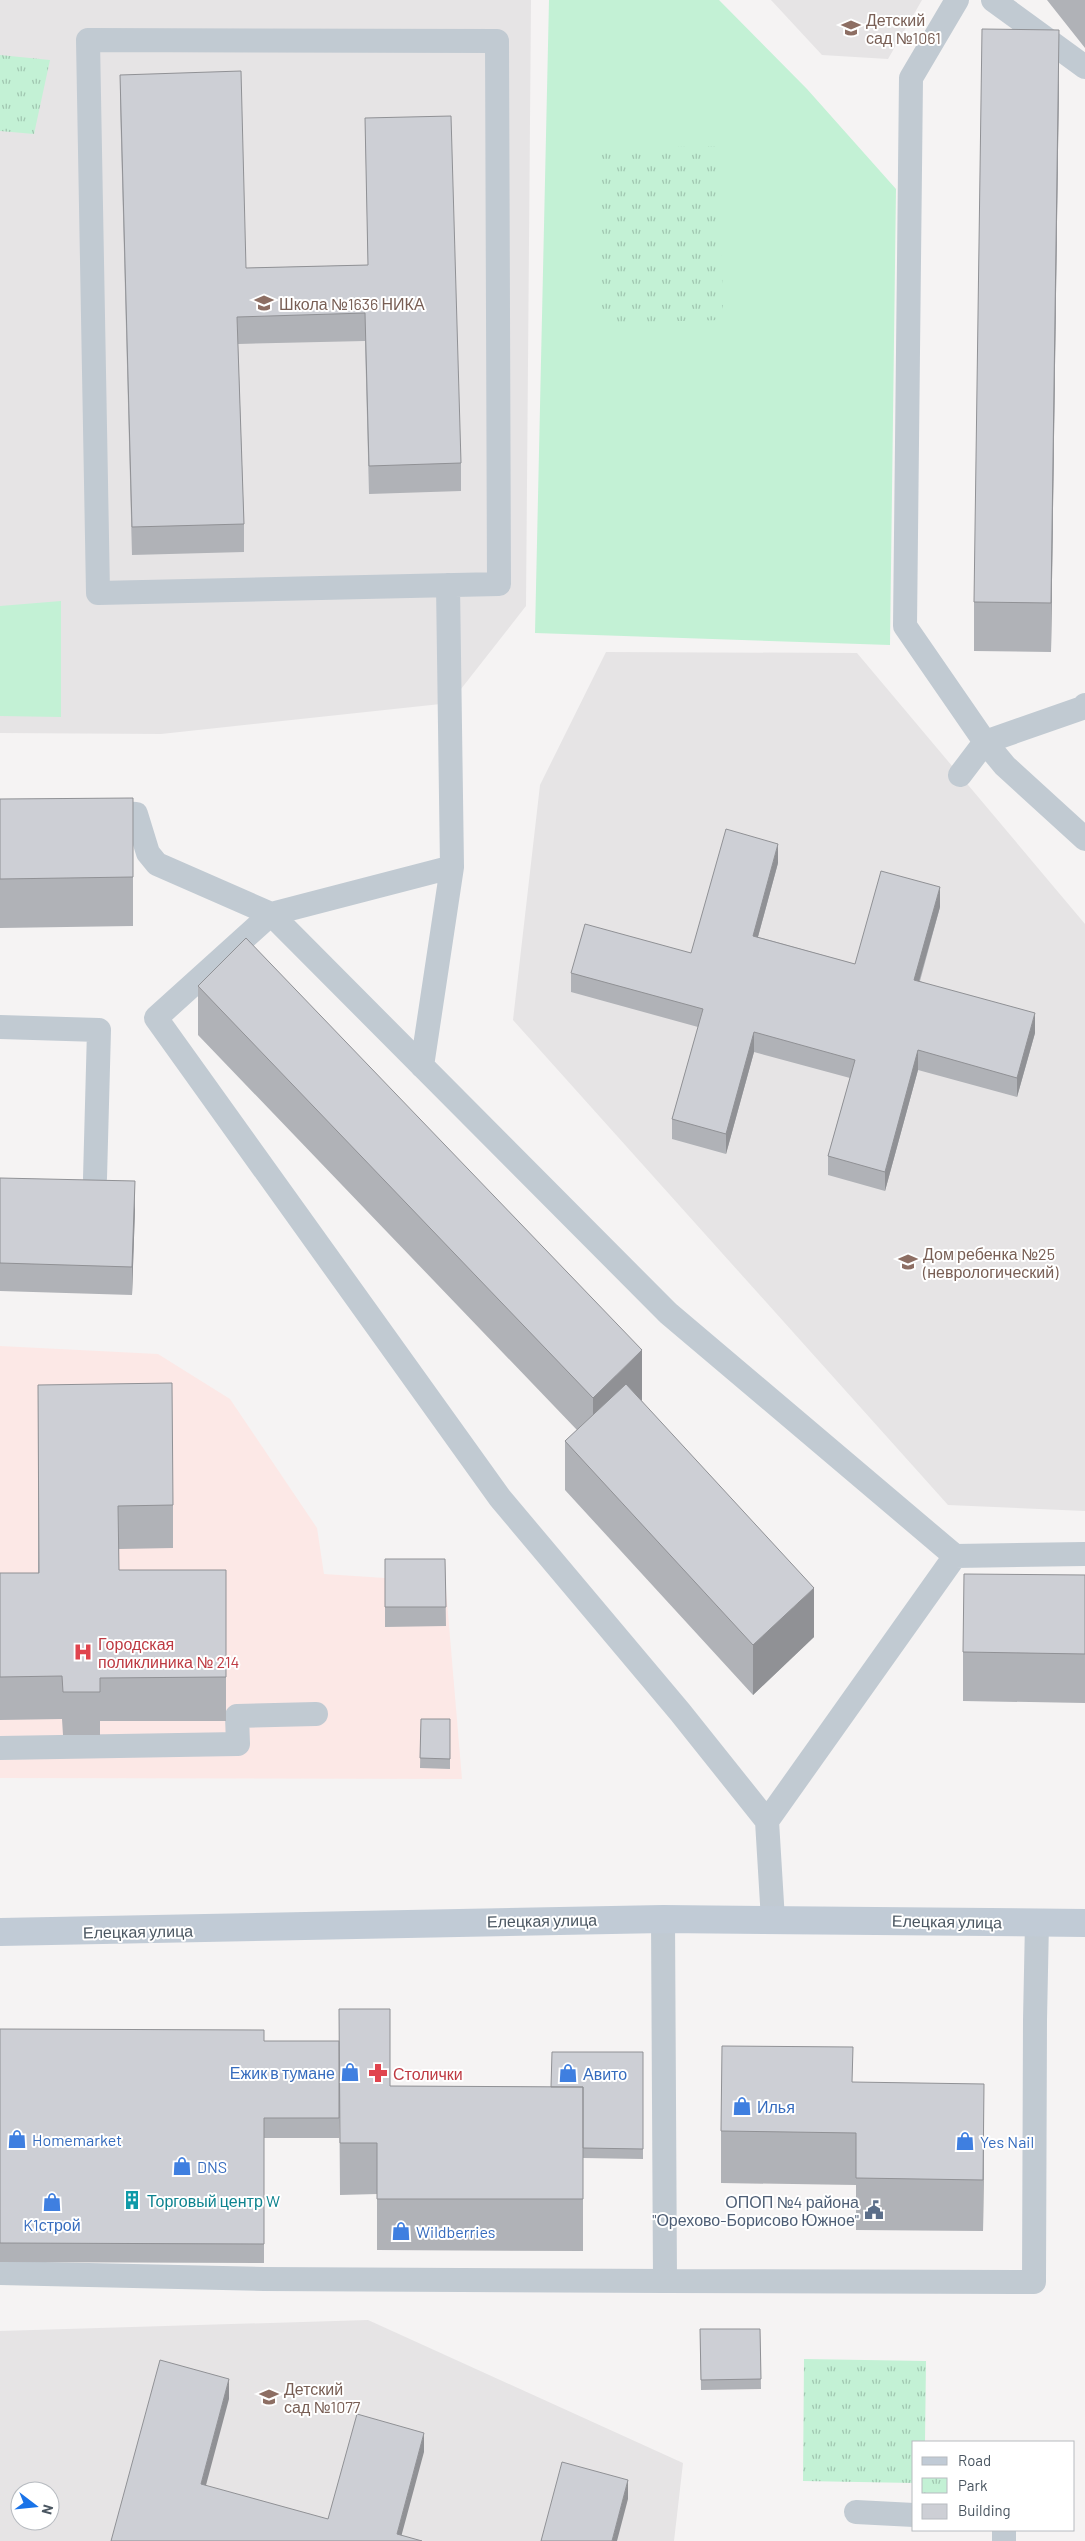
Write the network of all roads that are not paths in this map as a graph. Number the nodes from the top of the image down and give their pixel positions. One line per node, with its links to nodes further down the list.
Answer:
1 (958, 0): 6 (lane)
2 (993, 0): 3 (lane)
3 (1085, 67)
4 (448, 585): 4 (lane); 10 (lane)
5 (1085, 705): 6 (lane)
6 (985, 742): 7 (lane); 9 (lane)
7 (960, 775)
8 (78, 811): 11 (lane)
9 (1085, 839)
10 (452, 867): 11 (lane); 13 (lane)
11 (272, 914): 13 (lane); 19 (lane)
12 (0, 1027): 14 (lane)
13 (422, 1066): 16 (lane)
14 (94, 1178)
15 (1085, 1554): 16 (lane)
16 (956, 1556): 19 (lane)
17 (316, 1714): 18 (lane)
18 (0, 1748)
19 (767, 1821): 21 (lane)
20 (663, 1919): 21 (street, Елецкая улица); 24 (street, Елецкая улица); 26 (lane)
21 (773, 1920): 22 (street, Елецкая улица)
22 (1037, 1922): 23 (street, Елецкая улица); 26 (lane)
23 (1085, 1923)
24 (0, 1932)
25 (0, 2273): 26 (lane)
26 (665, 2281)
27 (856, 2512): 28 (lane)
28 (912, 2515)

